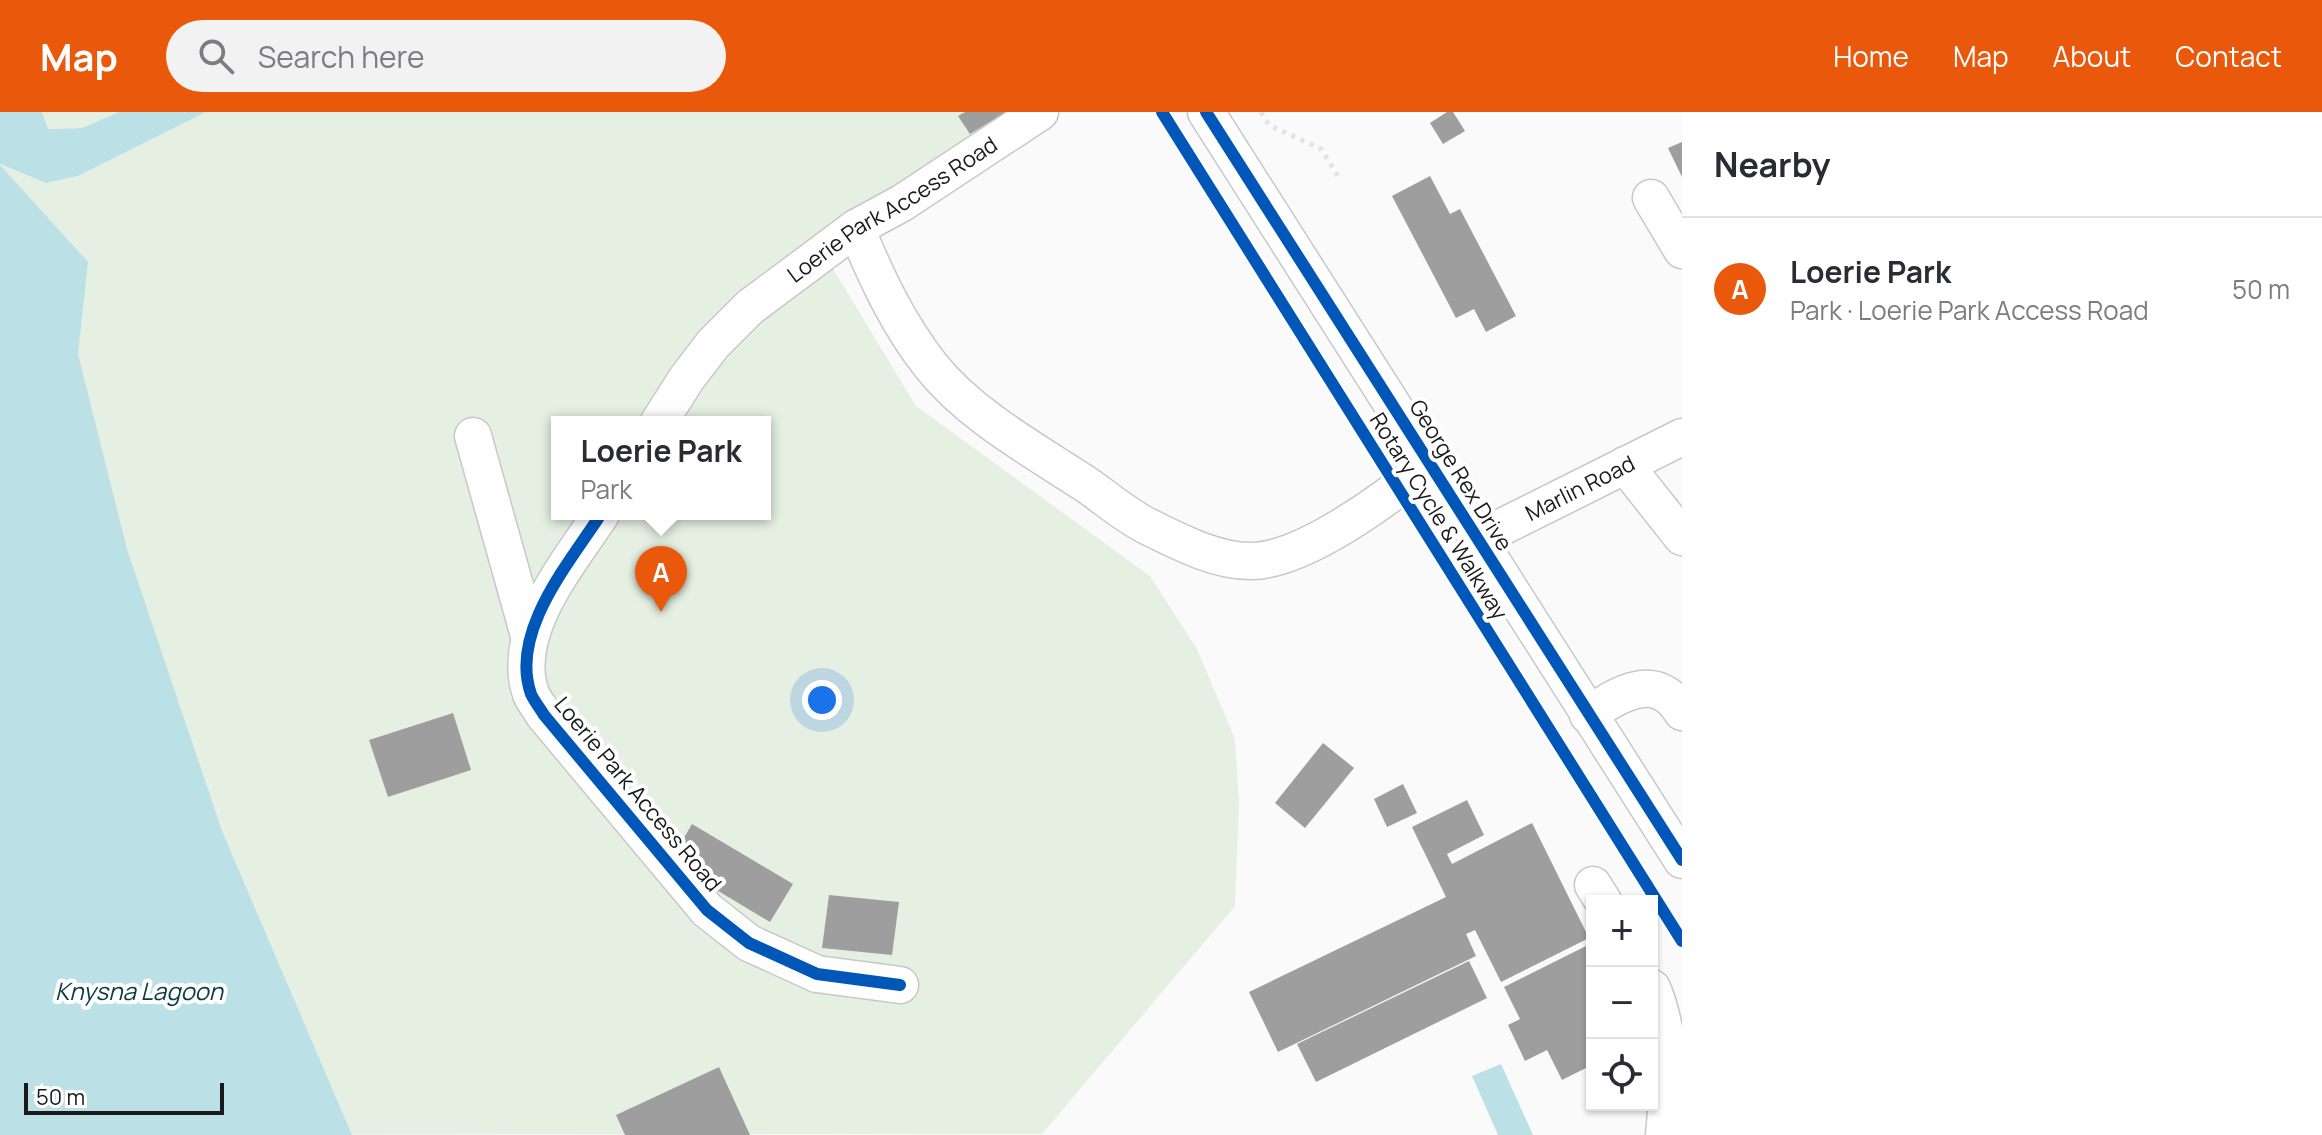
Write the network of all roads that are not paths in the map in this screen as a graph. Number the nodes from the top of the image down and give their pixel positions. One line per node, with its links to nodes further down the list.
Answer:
1 (1040, 112): 4 (street, Loerie Park Access Road)
2 (1206, 112): 9 (street, George Rex Drive)
3 (1651, 198): 5 (street)
4 (856, 228): 6 (street, Loerie Park Access Road); 9 (street)
5 (1682, 250)
6 (663, 416)
7 (473, 436): 14 (street)
8 (1682, 437): 10 (street, Marlin Road)
9 (1430, 463): 13 (street, George Rex Drive)
10 (1625, 465): 12 (street); 13 (street, Marlin Road)
11 (597, 520): 14 (street, Loerie Park Access Road)
12 (1682, 537)
13 (1478, 539): 16 (street, George Rex Drive)
14 (530, 639): 18 (street, Loerie Park Access Road)
15 (1682, 712): 16 (street)
16 (1588, 715): 17 (street, George Rex Drive)
17 (1682, 860)
18 (900, 985)
19 (1658, 1008): 20 (street)
20 (1664, 1135)

